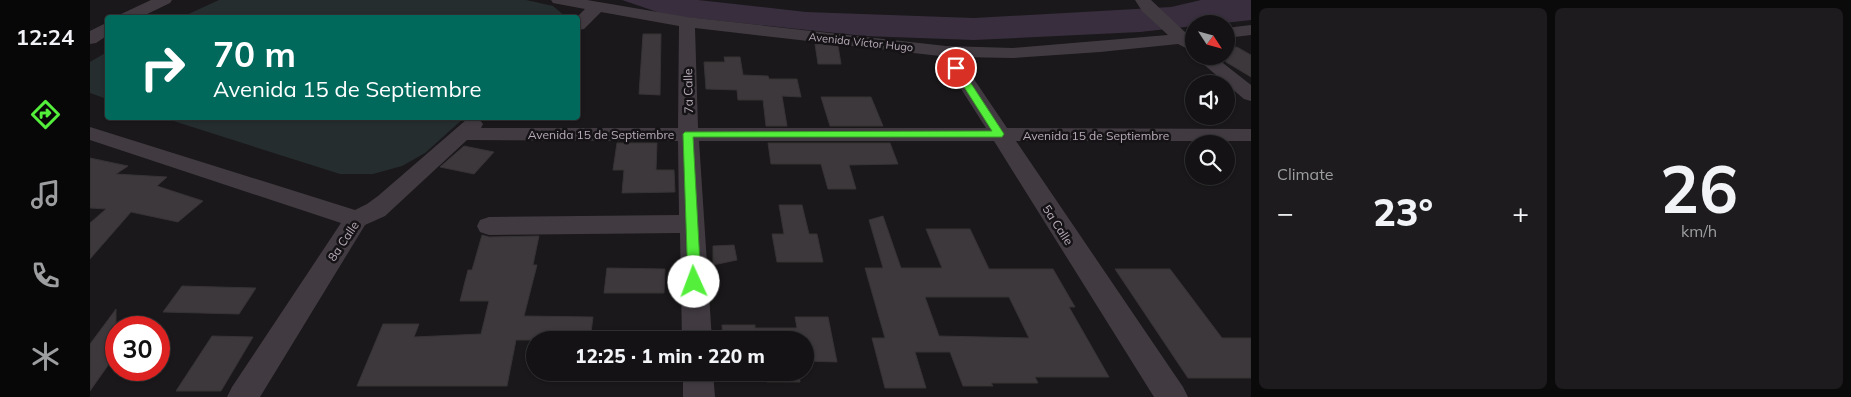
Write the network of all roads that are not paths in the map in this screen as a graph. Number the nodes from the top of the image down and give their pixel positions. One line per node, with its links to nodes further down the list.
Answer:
1 (164, 0): 6 (street)
2 (559, 0): 5 (street, Avenida Víctor Hugo)
3 (1145, 4): 12 (street)
4 (657, 7): 5 (street, Avenida Víctor Hugo); 7 (street, Avenida Víctor Hugo)
5 (596, 8): 8 (street)
6 (132, 15)
7 (687, 22): 14 (street, Avenida Víctor Hugo); 19 (street, 7a Calle)
8 (580, 23)
9 (105, 29): 13 (street)
10 (1251, 30): 11 (street)
11 (1235, 32)
12 (1185, 38): 14 (street, Avenida Víctor Hugo)
13 (90, 40)
14 (946, 51): 20 (street, 5a Calle)
15 (1214, 65): 16 (street)
16 (1251, 95)
17 (471, 126): 19 (street, Avenida 15 de Septiembre); 22 (street, 8a Calle)
18 (90, 133): 22 (street)
19 (688, 134): 20 (street, Avenida 15 de Septiembre); 23 (street, 7a Calle)
20 (998, 134): 21 (street, Avenida 15 de Septiembre); 29 (street, 5a Calle)
21 (1251, 135)
22 (356, 219): 27 (street, 8a Calle)
23 (692, 224): 24 (street); 25 (street, 7a Calle)
24 (489, 226)
25 (696, 331)
26 (698, 381): 28 (street)
27 (243, 397)
28 (699, 397)
29 (1172, 397)

